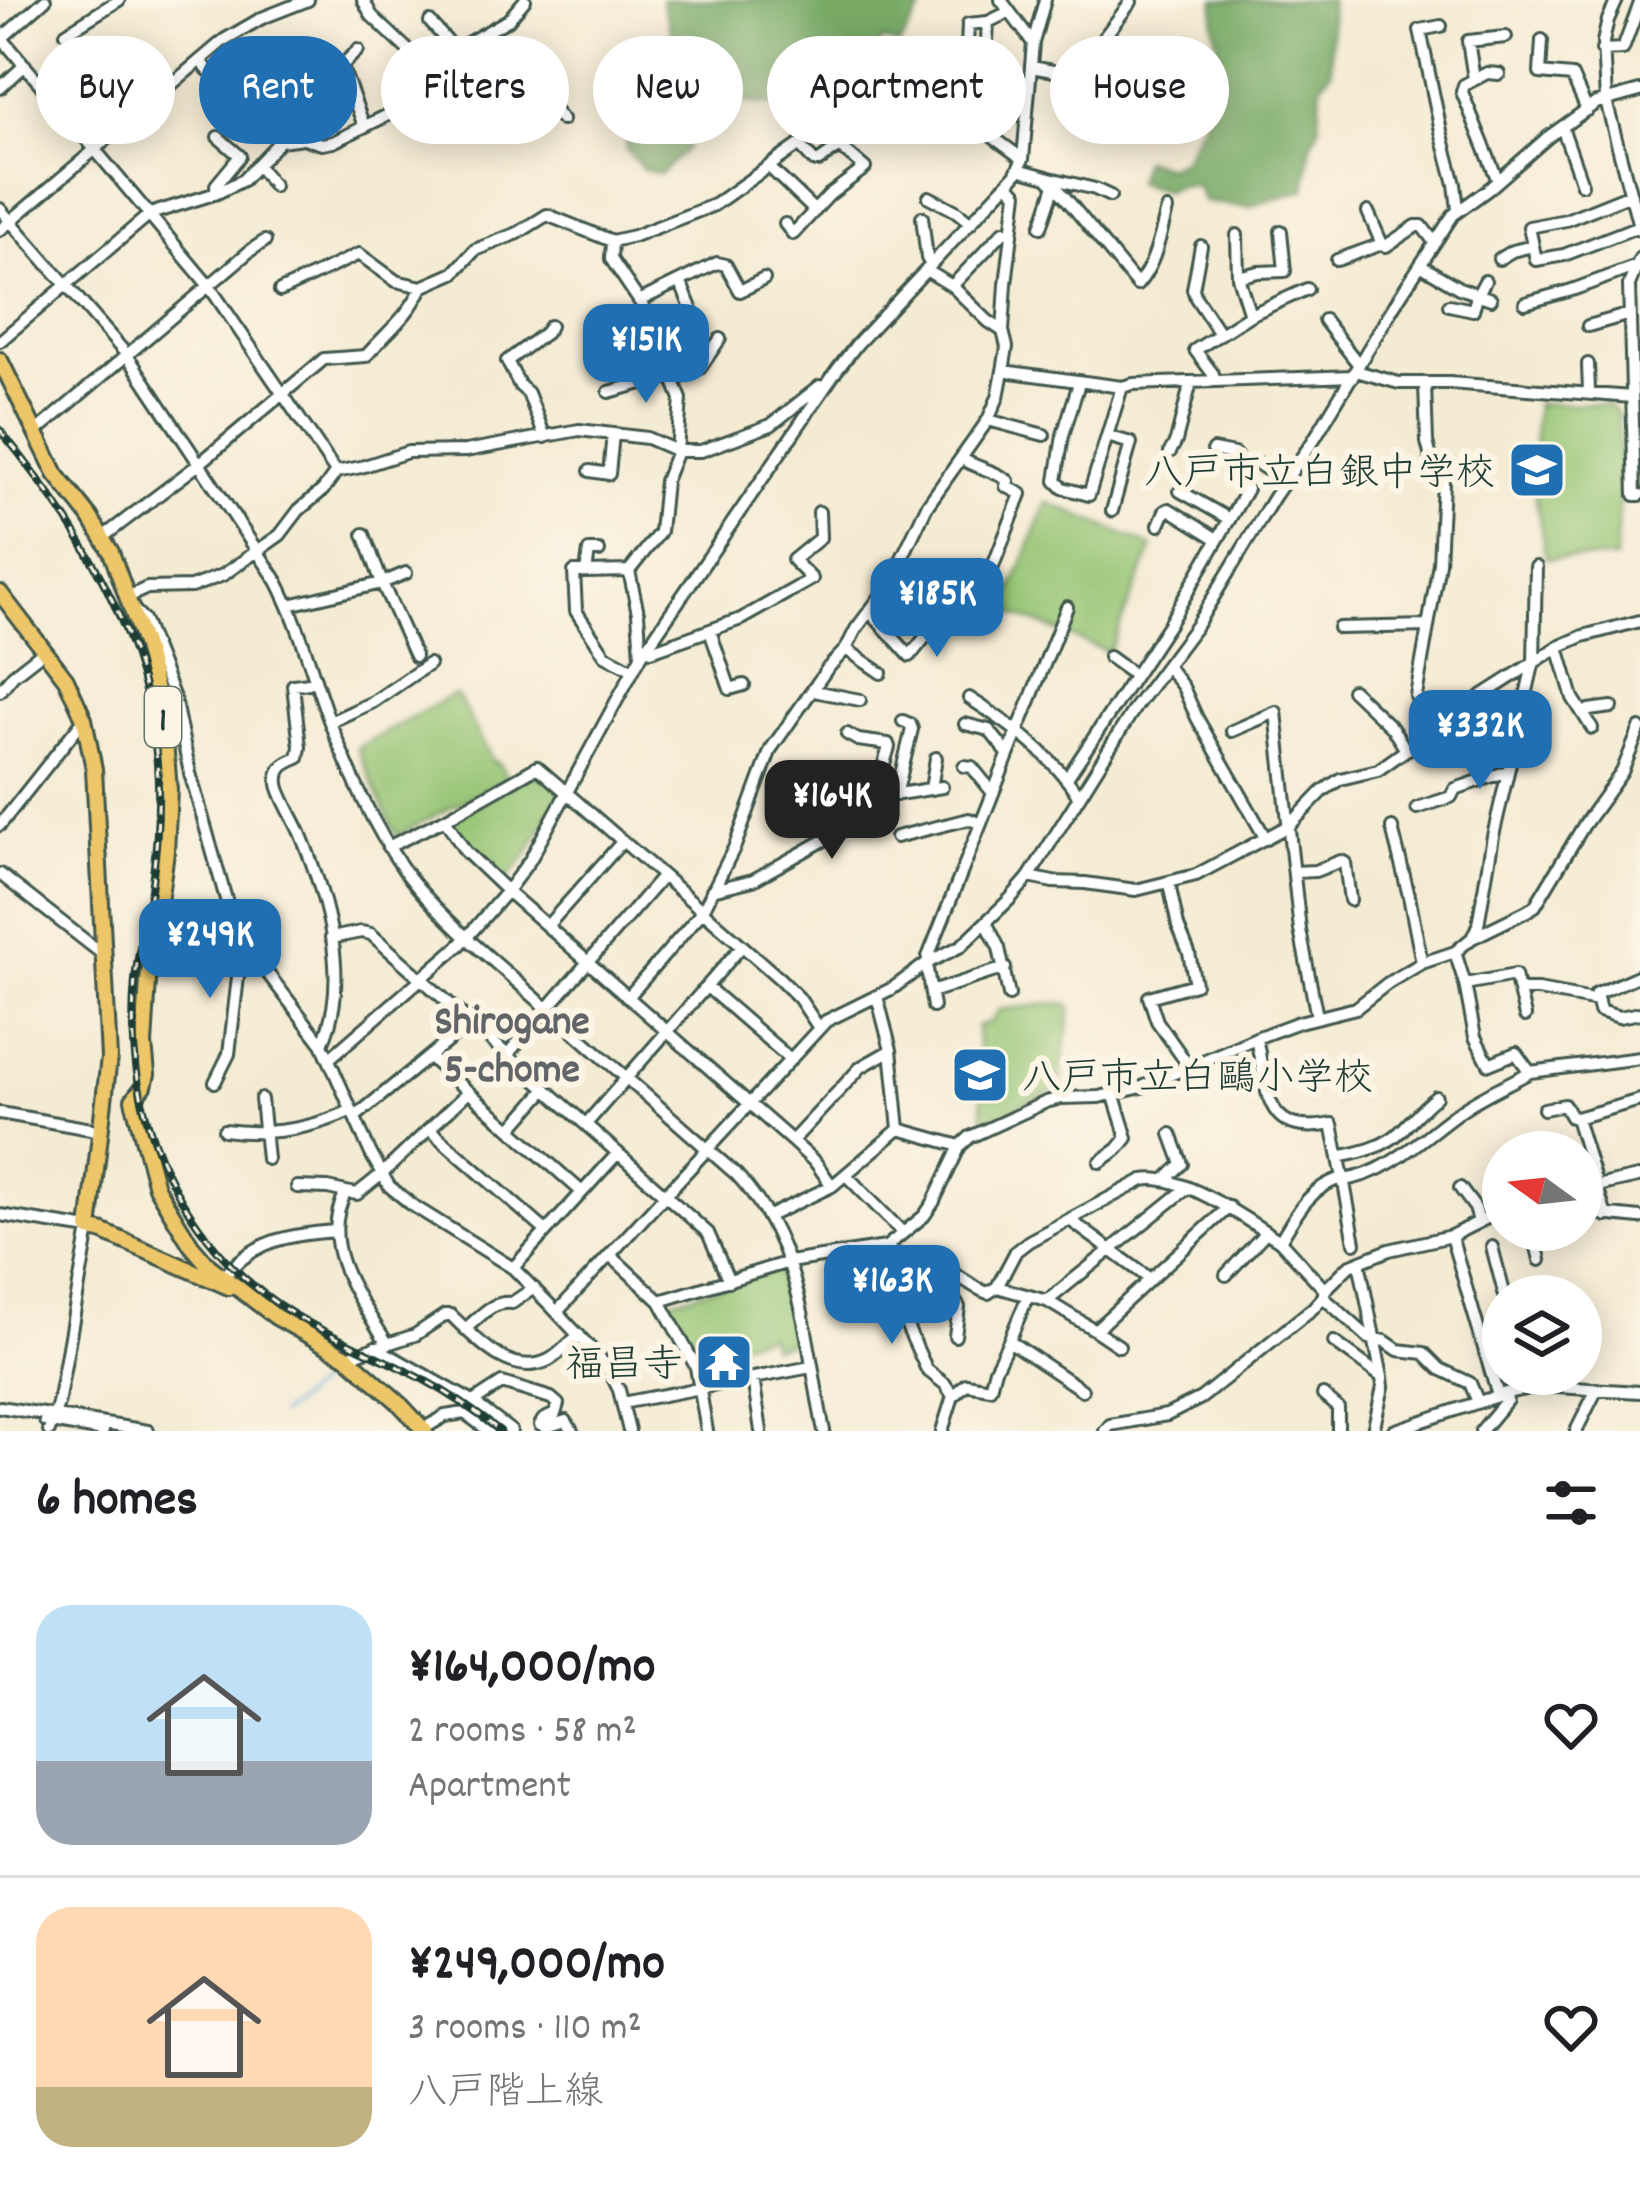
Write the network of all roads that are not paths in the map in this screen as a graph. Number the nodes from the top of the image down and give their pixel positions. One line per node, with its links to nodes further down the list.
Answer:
1 (45, 0): 22 (street)
2 (119, 0): 15 (street)
3 (308, 0): 16 (street)
4 (363, 0): 17 (street)
5 (525, 0): 19 (street)
6 (1001, 0): 11 (street)
7 (1045, 0): 25 (street)
8 (1617, 0): 26 (street)
9 (1131, 2): 29 (street)
10 (1640, 3): 26 (street)
11 (1009, 11): 13 (street); 25 (street)
12 (430, 22): 18 (street)
13 (988, 22): 20 (street); 21 (street)
14 (1441, 26): 60 (street)
15 (66, 33)
16 (231, 36)
17 (393, 36)
18 (447, 36)
19 (480, 36)
20 (967, 36)
21 (987, 36)
22 (1, 37): 28 (street)
23 (1506, 37): 31 (street)
24 (1542, 40): 36 (street)
25 (1033, 43): 29 (street)
26 (1602, 50): 34 (street)
27 (199, 62): 46 (street)
28 (25, 65): 32 (street); 46 (street)
29 (1031, 67): 48 (street)
30 (1499, 74): 31 (street)
31 (1474, 79): 51 (street)
32 (0, 88)
33 (1640, 91): 34 (street)
34 (1606, 101): 36 (street); 58 (street)
35 (357, 107): 38 (street)
36 (1587, 110): 39 (street)
37 (381, 119): 38 (street)
38 (364, 126): 40 (street)
39 (1562, 127): 51 (street); 53 (street)
40 (357, 130)
41 (226, 144): 55 (street)
42 (277, 144): 47 (street)
43 (841, 144): 45 (street)
44 (997, 144): 48 (street)
45 (839, 146): 49 (street); 62 (street)
46 (95, 148): 64 (street); 68 (street)
47 (257, 164): 54 (street); 55 (street)
48 (1021, 164): 50 (street); 52 (street)
49 (769, 167): 62 (street); 75 (street)
50 (1051, 181): 56 (street); 61 (street); 69 (street)
51 (1498, 181): 60 (street)
52 (1008, 183): 66 (street); 108 (street)
53 (1582, 184)
54 (274, 186)
55 (217, 193): 64 (street)
56 (1111, 196)
57 (929, 197): 66 (street)
58 (1634, 197): 70 (street); 79 (street)
59 (0, 209): 68 (street)
60 (1459, 209): 76 (street)
61 (1166, 210)
62 (815, 211): 67 (street)
63 (1368, 212): 77 (street)
64 (150, 214): 91 (street); 92 (street)
65 (922, 217): 86 (street)
66 (971, 223): 86 (street)
67 (785, 224)
68 (5, 225): 91 (street)
69 (1041, 227)
70 (1640, 230): 79 (street)
71 (1004, 231): 93 (street)
72 (1281, 231): 81 (street)
73 (1237, 236): 87 (street)
74 (266, 241): 92 (street)
75 (612, 241): 94 (street); 99 (street)
76 (1435, 243): 77 (street); 85 (street)
77 (1382, 244): 83 (street)
78 (1201, 246): 109 (street)
79 (1533, 246): 82 (street)
80 (1301, 256): 81 (street)
81 (1284, 257): 87 (street)
82 (1499, 259)
83 (1336, 260)
84 (1637, 262): 100 (street); 102 (street)
85 (1420, 265): 97 (street); 117 (street)
86 (929, 268): 93 (street); 115 (street)
87 (1238, 277): 103 (street)
88 (764, 279): 89 (street)
89 (680, 281): 99 (street); 105 (street)
90 (1486, 281): 97 (street)
91 (66, 285): 111 (street); 112 (street)
92 (209, 286): 112 (street); 127 (street)
93 (952, 286): 108 (street)
94 (422, 287): 96 (street); 127 (street)
95 (1307, 289): 103 (street)
96 (280, 291)
97 (1477, 296): 98 (street); 101 (street)
98 (1491, 299)
99 (639, 302): 118 (street)
100 (1526, 303)
101 (1448, 305)
102 (1630, 314): 107 (street); 124 (street)
103 (1250, 315): 109 (street)
104 (1324, 320): 117 (street)
105 (697, 323)
106 (550, 326): 133 (street)
107 (1588, 326)
108 (1003, 331): 116 (street)
109 (1220, 334): 119 (street)
110 (720, 339): 118 (street)
111 (0, 341)
112 (127, 355): 129 (street); 138 (street)
113 (0, 360): 129 (main road, 1)
114 (1588, 364): 126 (street)
115 (837, 370): 135 (street); 175 (street)
116 (1003, 371): 121 (street); 128 (street)
117 (1356, 371): 119 (street); 122 (street); 142 (street)
118 (672, 378): 125 (street); 135 (street)
119 (1214, 380): 120 (street)
120 (1191, 382): 123 (street); 136 (street)
121 (1079, 383): 123 (street); 132 (street)
122 (1425, 385): 126 (street); 169 (street)
123 (1122, 387): 132 (street)
124 (1634, 391): 126 (street); 144 (street)
125 (609, 392)
126 (1589, 392)
127 (284, 393): 138 (street); 141 (street)
128 (988, 420): 131 (street); 137 (street)
129 (36, 432): 150 (main road, 1)
130 (613, 434): 133 (street); 135 (street); 140 (street)
131 (1044, 435)
132 (1107, 436): 146 (street)
133 (545, 437): 141 (street)
134 (1213, 450): 147 (street)
135 (677, 451): 155 (street)
136 (1170, 452)
137 (962, 459): 159 (street); 161 (street)
138 (199, 464): 150 (street); 153 (street)
139 (1258, 464): 142 (street)
140 (590, 471)
141 (336, 472): 153 (street)
142 (1286, 481): 162 (street)
143 (1180, 491): 147 (street)
144 (1640, 495)
145 (819, 512): 171 (street)
146 (1112, 512)
147 (1229, 519): 151 (street)
148 (1159, 525): 151 (street)
149 (364, 534): 160 (street)
150 (104, 537): 164 (main road, 1)
151 (1217, 539): 158 (street)
152 (599, 550): 156 (street)
153 (256, 551): 164 (street); 165 (street)
154 (1536, 568): 178 (street)
155 (629, 571): 156 (street); 175 (street)
156 (586, 572): 181 (street)
157 (406, 573): 160 (street)
158 (1198, 573): 162 (street); 183 (street)
159 (990, 574)
160 (382, 583): 165 (street); 176 (street)
161 (889, 585): 167 (street); 167 (street)
162 (1220, 586): 180 (street)
163 (0, 593): 174 (main road, 1)
164 (130, 603): 239 (street); 344 (main road, 1)
165 (289, 605): 195 (street)
166 (1066, 608): 200 (street)
167 (870, 612): 173 (street)
168 (1640, 621): 172 (street)
169 (1427, 626): 170 (street); 202 (street)
170 (1339, 628)
171 (710, 632): 175 (street); 185 (street)
172 (1558, 647): 178 (street); 192 (street)
173 (846, 649): 182 (street); 187 (street)
174 (45, 650): 188 (street); 193 (main road, 1)
175 (644, 652): 181 (street)
176 (415, 656)
177 (1108, 657): 183 (street)
178 (1534, 662): 202 (street); 207 (street)
179 (429, 664): 195 (street)
180 (1167, 666): 212 (street); 221 (street)
181 (633, 670): 209 (street)
182 (881, 673)
183 (1134, 675): 208 (street)
184 (309, 683): 235 (street)
185 (744, 685)
186 (1352, 690): 203 (street)
187 (814, 691): 190 (street); 229 (street)
188 (0, 692)
189 (969, 698): 200 (street)
190 (860, 700)
191 (1612, 707): 192 (street)
192 (1583, 714): 197 (street)
193 (84, 719): 217 (street); 241 (main road, 1)
194 (903, 721): 211 (street)
195 (330, 722): 223 (street)
196 (965, 724): 204 (street)
197 (1592, 728)
198 (1640, 728): 237 (street)
199 (1232, 731): 218 (street)
200 (1017, 732): 204 (street); 208 (street)
201 (847, 734): 213 (street)
202 (1436, 735): 203 (street)
203 (1406, 749): 218 (street)
204 (1008, 754): 210 (street)
205 (936, 758): 211 (street)
206 (964, 766): 210 (street)
207 (1508, 771): 214 (street); 237 (street)
208 (1067, 778): 212 (street)
209 (568, 793): 215 (street); 222 (street); 230 (street)
210 (993, 793): 216 (street)
211 (896, 795): 213 (street)
212 (1079, 797): 227 (street)
213 (874, 798): 229 (street)
214 (1417, 808)
215 (445, 819): 223 (street); 230 (street)
216 (981, 824): 220 (street); 244 (street)
217 (0, 825)
218 (1290, 825): 221 (street); 224 (street)
219 (1392, 828): 243 (street)
220 (896, 837)
221 (1266, 839): 228 (street)
222 (622, 842): 226 (street); 234 (street)
223 (388, 847): 236 (street)
224 (1295, 872): 231 (street); 260 (street)
225 (0, 874): 241 (street)
226 (663, 877): 232 (street); 242 (street)
227 (1028, 877): 228 (street); 233 (street)
228 (1169, 884): 272 (street)
229 (712, 890): 232 (street)
230 (507, 891): 234 (street); 236 (street)
231 (1350, 900)
232 (702, 912): 238 (street); 253 (street)
233 (986, 922): 244 (street); 245 (street)
234 (548, 925): 242 (street)
235 (331, 938): 247 (street); 265 (street)
236 (467, 938): 247 (street); 257 (street)
237 (1472, 938): 240 (street)
238 (742, 946): 249 (street); 262 (street)
239 (247, 948): 265 (street); 275 (street)
240 (1454, 952): 243 (street); 248 (street)
241 (105, 956): 293 (main road, 1)
242 (589, 962): 253 (street); 257 (street)
243 (1422, 963): 260 (street)
244 (927, 964): 251 (street); 254 (street)
245 (1005, 968): 251 (street); 252 (street)
246 (1640, 975): 255 (street)
247 (422, 979): 261 (street); 269 (street)
248 (1465, 984): 250 (street); 273 (street)
249 (707, 986): 263 (street); 270 (street)
250 (1520, 990): 255 (street); 259 (street)
251 (932, 992): 256 (street)
252 (1010, 995)
253 (629, 996): 263 (street)
254 (877, 996): 262 (street); 266 (street)
255 (1598, 1001): 258 (street)
256 (933, 1006)
257 (548, 1008): 267 (street); 274 (street)
258 (1640, 1013)
259 (1525, 1016)
260 (1317, 1018): 264 (street)
261 (470, 1022): 267 (street); 268 (street)
262 (819, 1028): 270 (street)
263 (669, 1031): 274 (street); 282 (street)
264 (1256, 1038): 272 (street); 300 (street)
265 (322, 1044): 269 (street)
266 (891, 1050): 290 (street); 296 (street)
267 (507, 1055): 276 (street)
268 (429, 1057): 277 (street); 285 (street)
269 (330, 1058): 285 (street)
270 (789, 1058): 282 (street)
271 (1640, 1058): 273 (street)
272 (1190, 1068): 278 (street)
273 (1530, 1072): 306 (street)
274 (628, 1078): 287 (street); 298 (street)
275 (215, 1082)
276 (546, 1089): 287 (street); 289 (street)
277 (467, 1092): 288 (street); 289 (street)
278 (1113, 1094): 297 (street); 302 (street)
279 (1436, 1096): 300 (street)
280 (262, 1099): 292 (street)
281 (1640, 1100): 286 (street)
282 (748, 1103): 296 (street); 298 (street)
283 (1544, 1109): 286 (street)
284 (0, 1113): 293 (street)
285 (354, 1113): 292 (street); 303 (street)
286 (1576, 1118): 294 (street)
287 (586, 1124): 299 (street)
288 (429, 1129): 303 (street); 327 (street)
289 (511, 1129): 314 (street)
290 (899, 1129): 297 (street); 304 (street)
291 (224, 1130): 292 (street)
292 (266, 1130): 301 (street)
293 (102, 1131): 326 (main road, 1)
294 (1580, 1131)
295 (1171, 1134): 307 (street)
296 (792, 1141): 310 (street)
297 (960, 1146): 330 (street)
298 (707, 1148): 315 (street); 320 (street)
299 (618, 1153): 314 (street); 315 (street)
300 (1339, 1157): 306 (street)
301 (267, 1160)
302 (1100, 1162)
303 (382, 1174): 313 (street); 341 (street)
304 (846, 1175): 310 (street); 330 (street)
305 (1638, 1177): 308 (street)
306 (1343, 1179): 332 (street); 333 (street)
307 (1165, 1180): 312 (street); 323 (street)
308 (1602, 1185)
309 (297, 1186): 313 (street)
310 (832, 1186): 320 (street)
311 (1460, 1188): 325 (street)
312 (1186, 1189): 317 (street); 334 (street)
313 (346, 1192): 328 (street)
314 (582, 1192): 327 (street)
315 (665, 1194): 337 (street); 346 (street)
316 (1602, 1203): 321 (street)
317 (1229, 1207): 329 (street); 345 (street)
318 (0, 1215): 326 (street)
319 (1602, 1215): 321 (street)
320 (769, 1216): 339 (street)
321 (1606, 1216): 322 (street)
322 (1640, 1218)
323 (1070, 1220): 334 (street); 347 (street)
324 (1482, 1220): 325 (street)
325 (1479, 1221): 331 (street)
326 (89, 1229): 349 (main road, 1); 381 (street)
327 (546, 1231): 341 (street)
328 (334, 1232): 344 (street); 364 (street)
329 (1266, 1232): 332 (street); 343 (street)
330 (903, 1233): 335 (street)
331 (1451, 1236): 340 (street); 357 (street)
332 (1280, 1240): 350 (street)
333 (1355, 1244)
334 (1110, 1248): 345 (street); 352 (street)
335 (889, 1249): 339 (street); 342 (street); 376 (street)
336 (1538, 1251): 338 (street)
337 (610, 1256): 353 (street); 354 (street)
338 (1540, 1260)
339 (789, 1262): 346 (street); 366 (street)
340 (1359, 1262): 350 (street); 360 (street)
341 (512, 1268): 348 (street)
342 (945, 1269): 347 (street); 359 (street)
343 (1226, 1275)
344 (224, 1278): 349 (main road, 1)
345 (1150, 1279): 356 (street)
346 (729, 1280): 353 (street)
347 (997, 1287): 351 (street)
348 (534, 1288): 354 (street); 355 (street)
349 (244, 1293): 365 (main road, 1)
350 (1324, 1293): 360 (street); 395 (street)
351 (1028, 1296): 352 (street); 361 (street)
352 (1047, 1300): 356 (street)
353 (660, 1301): 369 (street)
354 (557, 1312): 358 (street)
355 (466, 1329): 358 (street); 364 (street)
356 (1095, 1330): 363 (street)
357 (1482, 1333)
358 (579, 1335): 378 (street)
359 (956, 1336)
360 (1373, 1340): 367 (street); 377 (street)
361 (1009, 1341): 371 (street); 376 (street)
362 (1334, 1342): 367 (street)
363 (1119, 1346)
364 (376, 1347): 365 (street); 379 (street)
365 (347, 1357): 383 (main road, 1)
366 (812, 1367): 368 (street); 393 (street)
367 (1382, 1377): 397 (street)
368 (752, 1378): 369 (street); 392 (street)
369 (700, 1388): 378 (street); 391 (street)
370 (1602, 1389): 372 (street)
371 (1082, 1390)
372 (1640, 1393)
373 (1323, 1395): 396 (street)
374 (1502, 1395): 377 (street); 399 (street)
375 (1594, 1395): 400 (street)
376 (953, 1396): 394 (street)
377 (1478, 1402): 398 (street)
378 (622, 1403): 390 (street)
379 (469, 1407): 382 (street); 383 (street); 386 (street); 387 (street)
380 (0, 1410): 381 (street)
381 (55, 1420): 384 (street); 385 (street)
382 (540, 1425): 388 (street); 389 (street)
383 (424, 1430)
384 (103, 1431)
385 (148, 1431)
386 (489, 1431)
387 (512, 1431)
388 (526, 1431)
389 (572, 1431)
390 (628, 1431)
391 (707, 1431)
392 (761, 1431)
393 (824, 1431)
394 (942, 1431)
395 (1105, 1431)
396 (1338, 1431)
397 (1372, 1431)
398 (1393, 1431)
399 (1481, 1431)
400 (1576, 1431)

